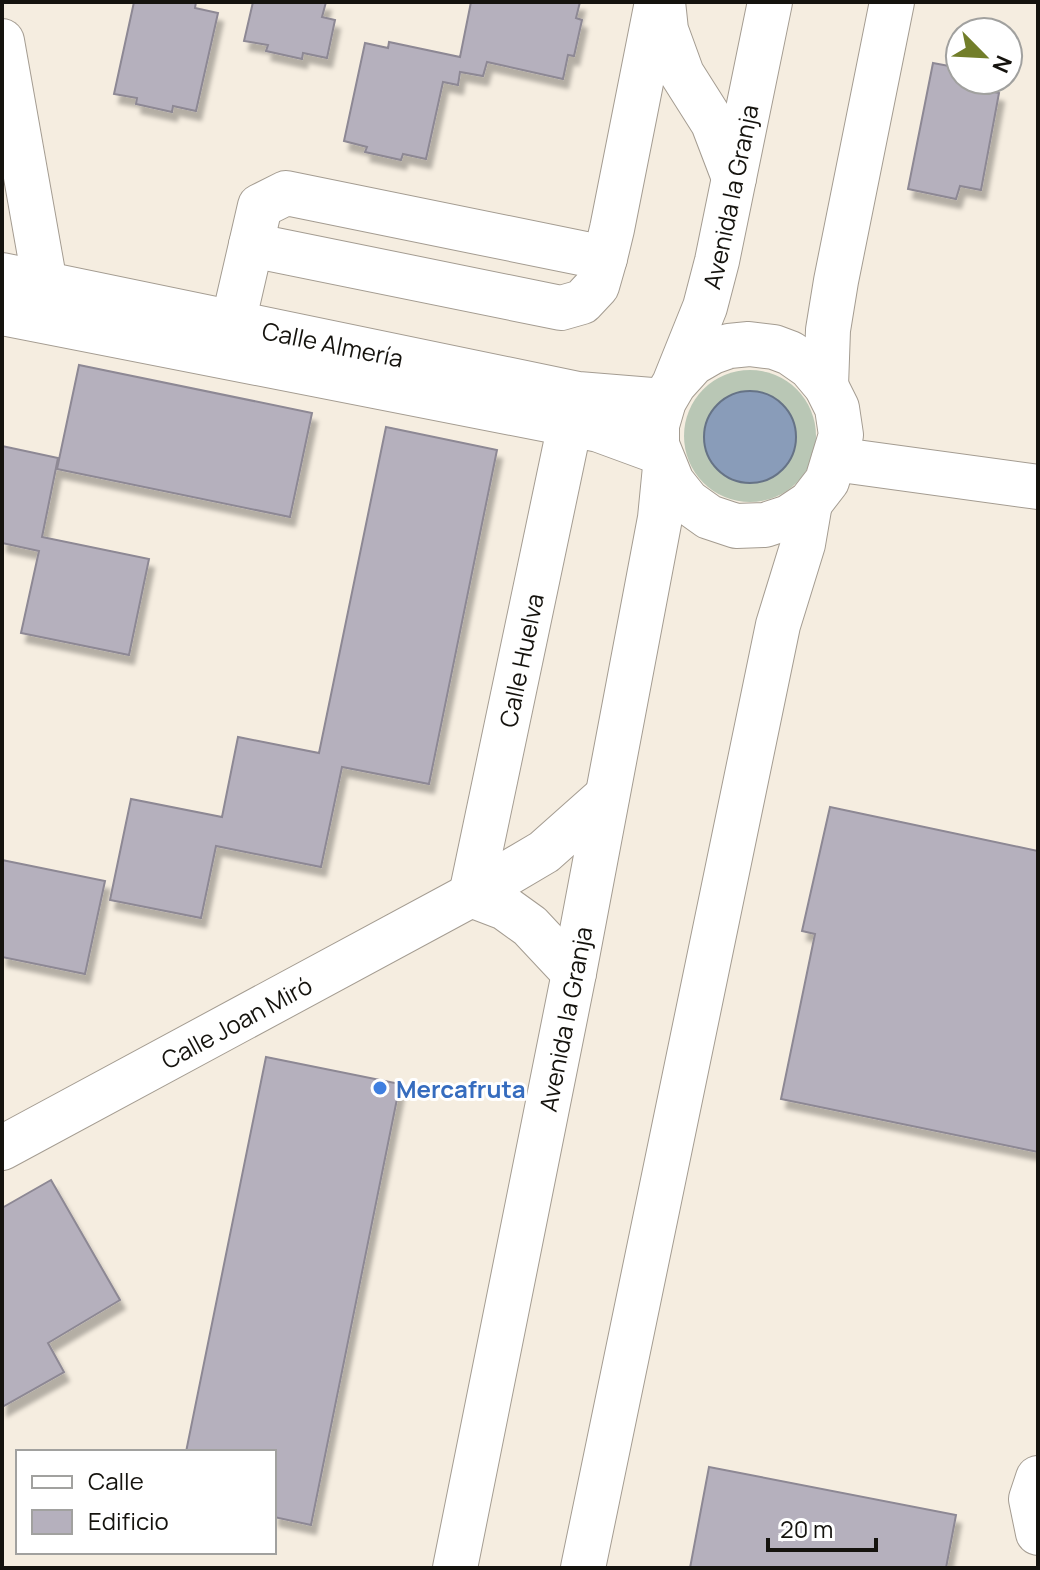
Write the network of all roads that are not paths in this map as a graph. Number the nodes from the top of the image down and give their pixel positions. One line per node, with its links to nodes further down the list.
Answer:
1 (657, 2): 8 (street)
2 (663, 2): 6 (street)
3 (770, 2): 6 (street, Avenida la Granja)
4 (892, 2): 13 (street)
5 (2, 41): 10 (street)
6 (734, 178): 14 (street, Avenida la Granja)
7 (251, 245): 8 (street); 8 (street); 12 (street)
8 (605, 258)
9 (2, 275): 10 (street, Calle Almería)
10 (45, 284): 12 (street, Calle Almería)
11 (2, 313): 15 (street, Calle Almería)
12 (233, 323): 14 (street, Calle Almería)
13 (826, 386): 14 (street); 16 (street)
14 (669, 393): 17 (street, Avenida la Granja)
15 (570, 424): 17 (street, Calle Almería); 21 (street, Calle Huelva)
16 (834, 459): 18 (street); 19 (street)
17 (662, 460): 19 (street); 20 (street, Avenida la Granja)
18 (1038, 487)
19 (810, 503): 27 (street)
20 (607, 796): 21 (street, Calle Joan Miró); 22 (street, Avenida la Granja)
21 (471, 895): 22 (street); 23 (street, Calle Joan Miró)
22 (574, 973): 26 (street, Avenida la Granja)
23 (2, 1148)
24 (1038, 1478): 25 (street)
25 (1038, 1533)
26 (455, 1568)
27 (583, 1568)

